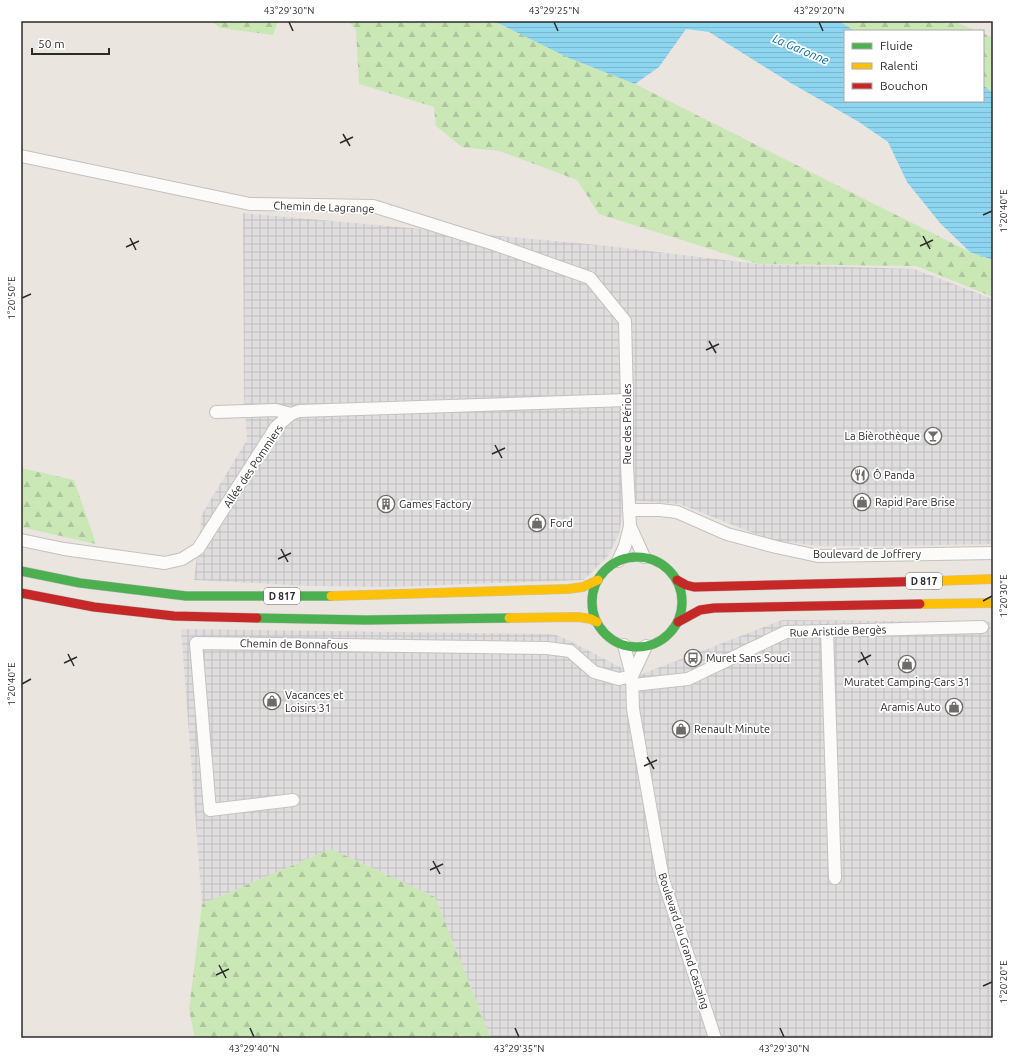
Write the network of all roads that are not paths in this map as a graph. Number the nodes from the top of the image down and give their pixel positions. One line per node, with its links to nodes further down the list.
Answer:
1 (21, 156): 2 (street, Chemin de Lagrange)
2 (625, 321): 3 (street, Rue des Périoles)
3 (627, 400): 5 (street, Allée des Pommiers); 6 (street, Rue des Périoles)
4 (216, 412): 5 (street)
5 (291, 414): 8 (street, Allée des Pommiers)
6 (629, 510): 7 (street, Rue des Périoles); 9 (street, Boulevard de Joffrery)
7 (630, 526): 10 (street, Rue des Périoles); 11 (street, Rue des Périoles)
8 (21, 540)
9 (993, 553)
10 (644, 557): 11 (main road); 15 (main road)
11 (618, 561): 14 (main road)
12 (21, 571): 14 (main road, D 817)
13 (993, 579): 15 (main road, D 817)
14 (598, 580): 18 (main road)
15 (677, 580): 19 (main road)
16 (21, 593): 18 (main road, D 817)
17 (993, 603): 19 (main road, D 817)
18 (596, 622): 22 (main road)
19 (678, 622): 23 (main road)
20 (982, 627): 21 (street, Rue Aristide Bergès)
21 (827, 631): 24 (street, Rue Aristide Bergès); 26 (street)
22 (624, 645): 23 (main road); 24 (street, Boulevard du Grand Castaing)
23 (646, 646): 24 (street, Boulevard du Grand Castaing)
24 (633, 681): 25 (street, Chemin de Bonnafous); 27 (street, Boulevard du Grand Castaing)
25 (293, 800)
26 (835, 878)
27 (715, 1038)

